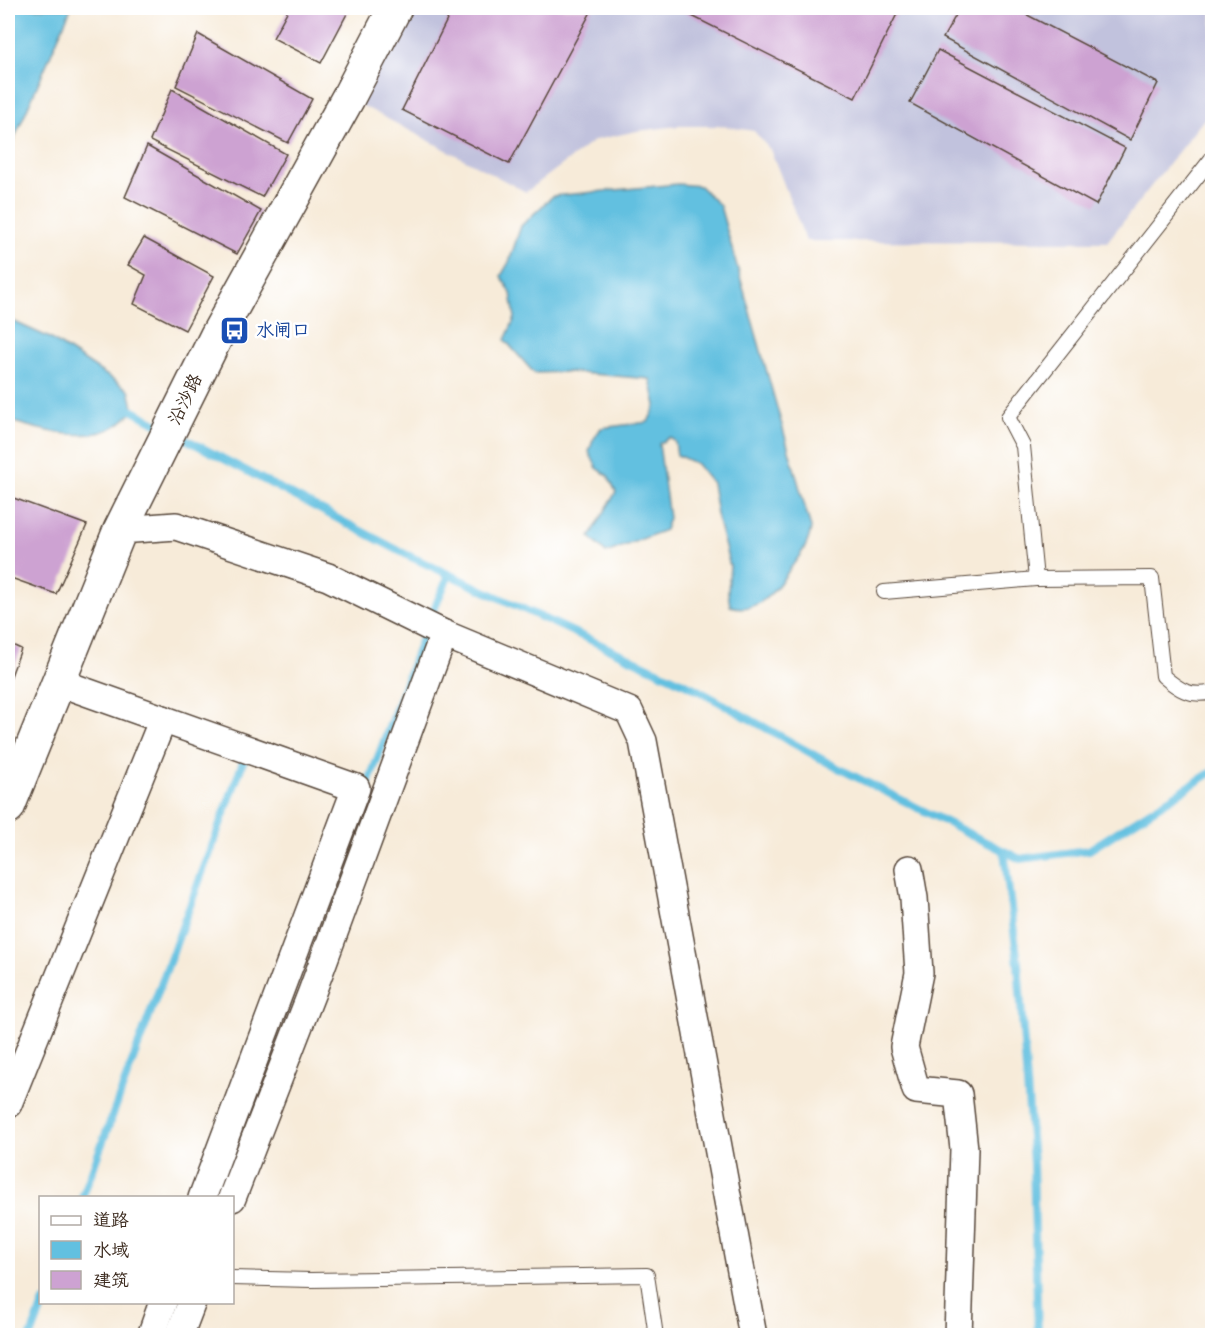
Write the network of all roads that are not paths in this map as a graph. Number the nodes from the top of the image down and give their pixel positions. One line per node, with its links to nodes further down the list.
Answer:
1 (394, 8): 3 (street, 沿沙路)
2 (1212, 158): 4 (lane)
3 (120, 530): 6 (street); 7 (street, 沿沙路)
4 (1036, 579): 5 (lane); 8 (lane)
5 (884, 592)
6 (444, 633): 14 (street); 21 (street)
7 (58, 682): 9 (street); 10 (street, 沿沙路)
8 (1212, 692)
9 (163, 719): 12 (street); 13 (street)
10 (8, 807)
11 (909, 869): 22 (street)
12 (8, 1104)
13 (202, 1196)
14 (232, 1196)
15 (234, 1278): 20 (lane)
16 (162, 1304): 18 (street)
17 (191, 1304): 19 (street)
18 (151, 1335)
19 (179, 1335)
20 (656, 1335)
21 (753, 1335)
22 (957, 1335)

